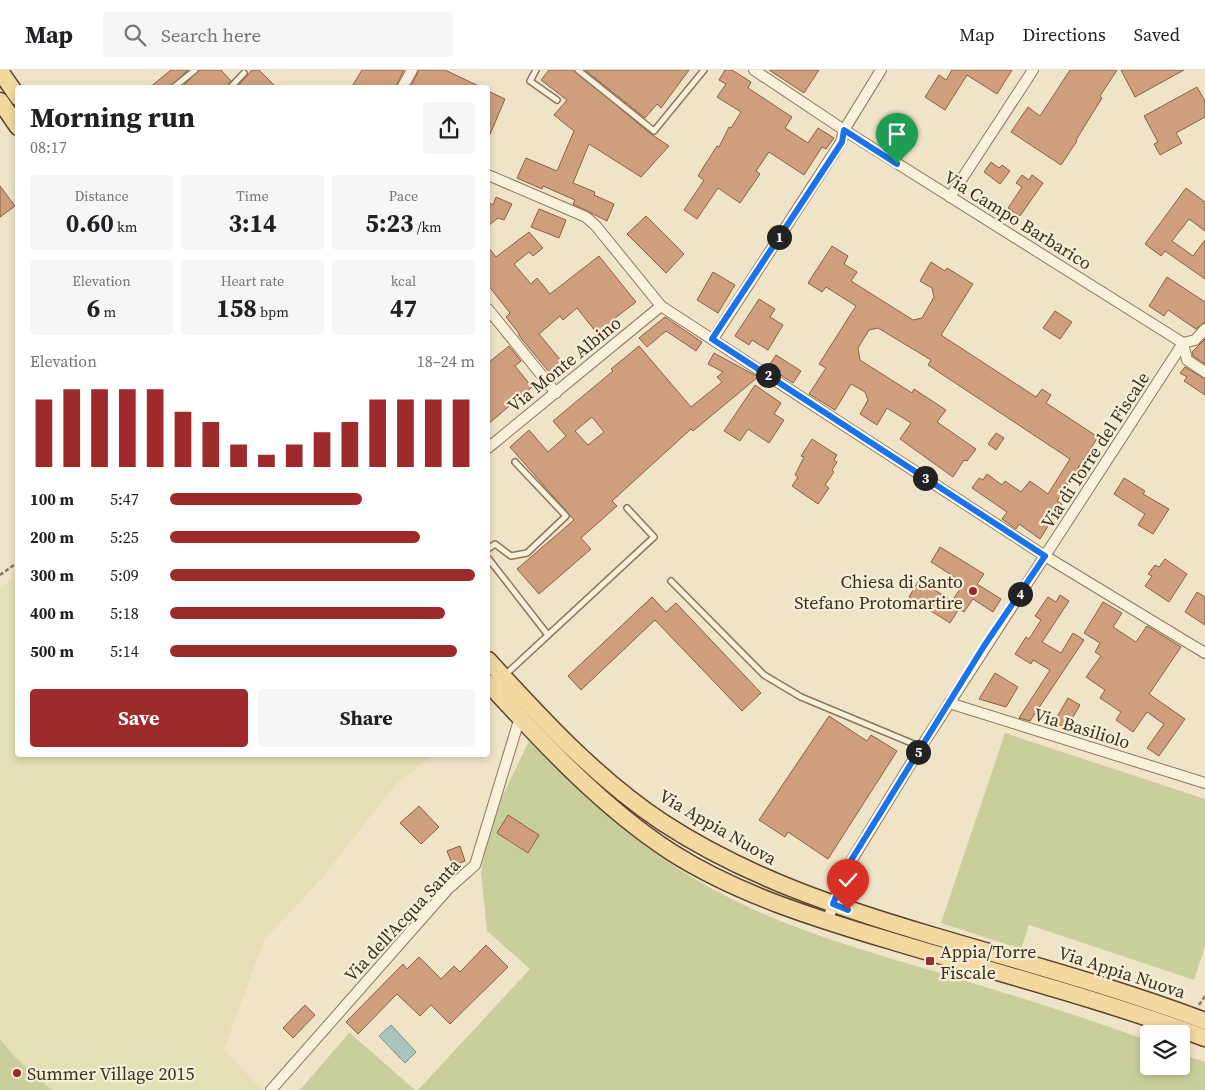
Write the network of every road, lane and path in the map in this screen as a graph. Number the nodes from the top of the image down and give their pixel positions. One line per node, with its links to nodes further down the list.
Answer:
1 (195, 70): 11 (lane)
2 (412, 70): 13 (street)
3 (536, 70): 16 (lane)
4 (578, 70): 5 (lane)
5 (704, 70)
6 (754, 70): 18 (street, Via Campo Barbarico)
7 (880, 70): 18 (street)
8 (1033, 70): 20 (street)
9 (0, 71): 14 (main road)
10 (244, 73): 12 (lane)
11 (177, 85)
12 (233, 85)
13 (404, 85)
14 (15, 93)
15 (0, 100): 17 (main road)
16 (558, 100)
17 (15, 122)
18 (844, 130): 20 (street, Via Campo Barbarico); 24 (street)
19 (490, 175): 21 (street)
20 (950, 197): 25 (street, Via Campo Barbarico)
21 (661, 306): 24 (street); 27 (street, Via Monte Albino)
22 (490, 311): 27 (street)
23 (1205, 329): 25 (street, Via di Torre del Fiscale)
24 (712, 339): 32 (street)
25 (1183, 343): 26 (street); 32 (street, Via di Torre del Fiscale)
26 (1205, 372)
27 (556, 393): 28 (street, Via Monte Albino)
28 (490, 446)
29 (515, 462): 31 (lane)
30 (627, 508): 37 (lane)
31 (490, 548)
32 (1045, 556): 38 (street); 42 (street, Via di Torre del Fiscale)
33 (490, 561): 37 (lane)
34 (15, 564): 35 (path)
35 (0, 575)
36 (671, 581): 44 (lane)
37 (548, 635): 40 (lane)
38 (1205, 653)
39 (490, 662): 40 (main road, Via Appia Nuova)
40 (503, 677): 46 (main road, Via Appia Nuova)
41 (490, 685): 43 (main road, Via Appia Nuova)
42 (949, 703): 44 (street, Via di Torre del Fiscale); 45 (street, Via Basiliolo)
43 (520, 717): 47 (main road, Via Appia Nuova); 51 (street, Via dell'Acqua Santa)
44 (920, 747): 46 (street, Via di Torre del Fiscale)
45 (1205, 783)
46 (833, 904): 47 (street, Via di Torre del Fiscale); 49 (main road, Via Appia Nuova)
47 (827, 921): 50 (main road, Via Appia Nuova)
48 (1205, 996): 49 (path)
49 (1201, 1014)
50 (1205, 1038)
51 (270, 1090)

